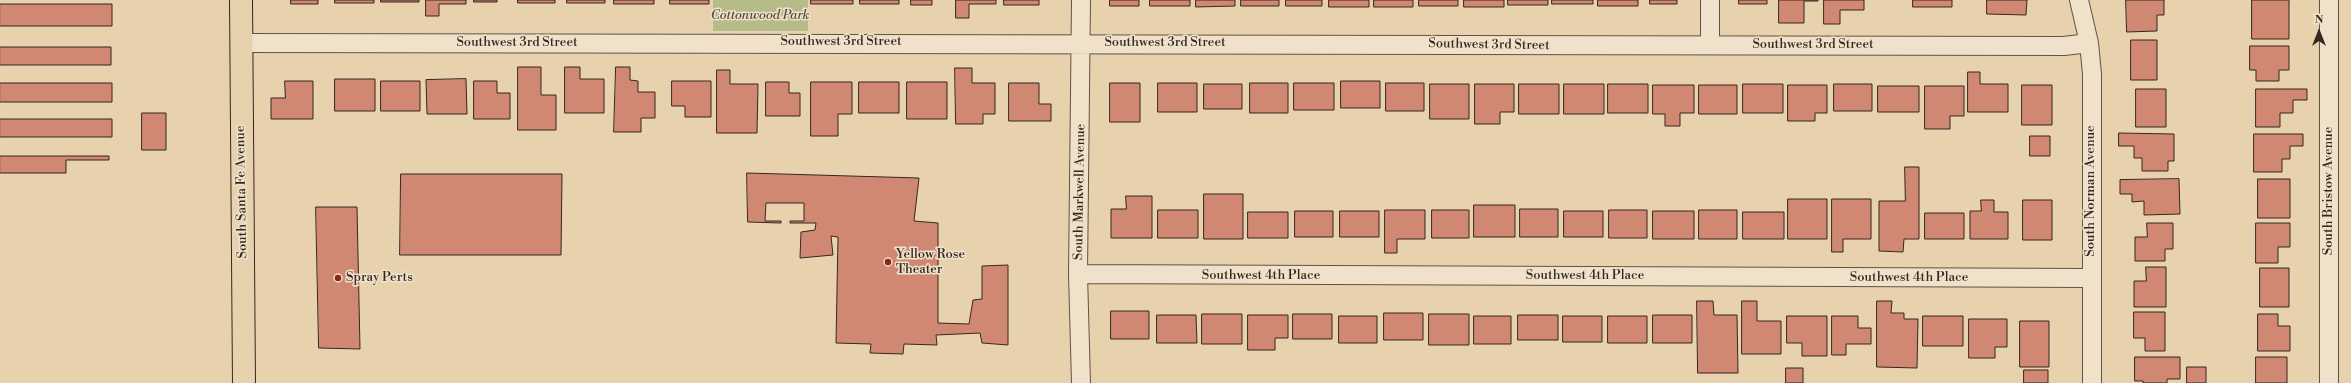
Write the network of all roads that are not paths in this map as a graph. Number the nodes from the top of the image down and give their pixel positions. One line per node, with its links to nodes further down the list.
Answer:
1 (241, 0): 6 (main road, South Santa Fe Avenue)
2 (1082, 0): 7 (street, South Markwell Avenue)
3 (1710, 0): 9 (street)
4 (2079, 0): 8 (street, South Norman Avenue)
5 (2329, 0): 15 (street, South Bristow Avenue)
6 (241, 43): 7 (street, Southwest 3rd Street); 12 (main road, South Santa Fe Avenue)
7 (1082, 43): 9 (street, Southwest 3rd Street); 10 (street, South Markwell Avenue)
8 (2089, 43): 9 (street, Southwest 3rd Street); 11 (street, South Norman Avenue)
9 (1710, 45)
10 (1078, 274): 11 (street, Southwest 4th Place); 13 (street, South Markwell Avenue)
11 (2091, 278): 14 (street, South Norman Avenue)
12 (244, 383)
13 (1080, 383)
14 (2092, 383)
15 (2329, 383)

